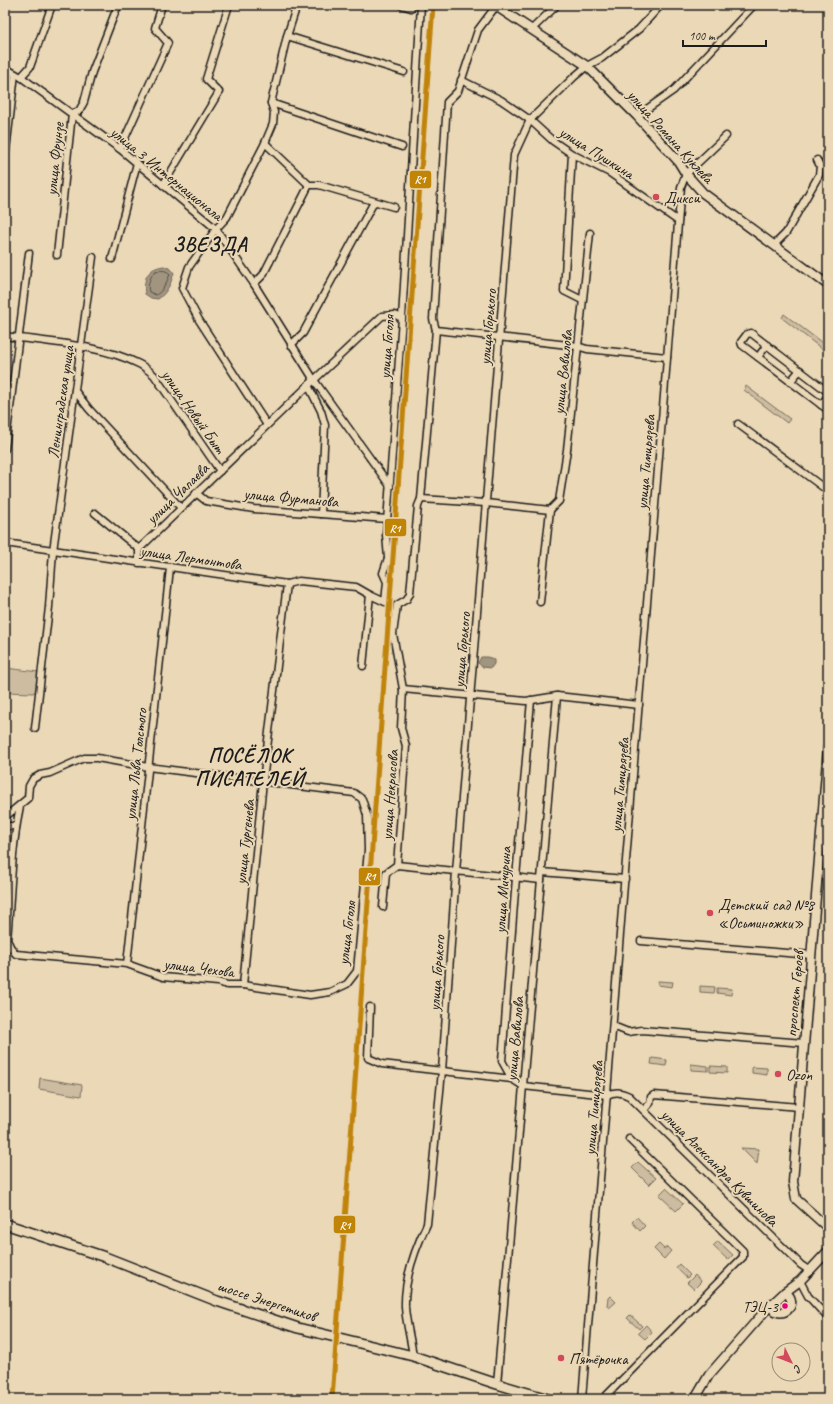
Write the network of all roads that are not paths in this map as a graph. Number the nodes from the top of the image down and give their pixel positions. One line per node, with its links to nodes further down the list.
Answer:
1 (52, 5): 18 (street)
2 (118, 5): 21 (street, улица Фрунзе)
3 (162, 5): 27 (street)
4 (229, 5): 33 (street)
5 (297, 5): 14 (street)
6 (401, 5): 12 (street)
7 (421, 5): 48 (street, улица Гоголя)
8 (557, 5): 13 (street)
9 (661, 5): 15 (street, улица Горького)
10 (754, 5): 22 (street)
11 (500, 7): 13 (street, улица Романа Куклева); 19 (street, улица Некрасова)
12 (411, 8)
13 (532, 29): 15 (street, улица Романа Куклева)
14 (287, 36): 17 (street); 20 (street)
15 (587, 66): 22 (street, улица Романа Куклева); 23 (street, улица Горького)
16 (5, 68): 18 (street, улица 3 Интернационала)
17 (404, 72)
18 (18, 76): 21 (street, улица 3 Интернационала); 29 (street)
19 (461, 80): 23 (street, улица Пушкина); 49 (street, улица Некрасова)
20 (271, 103): 25 (street); 26 (street)
21 (72, 114): 27 (street, улица 3 Интернационала); 42 (street, улица Фрунзе)
22 (637, 116): 32 (street, улица Романа Куклева)
23 (530, 120): 28 (street, улица Пушкина); 51 (street, улица Горького)
24 (726, 136): 32 (street)
25 (265, 143): 34 (street); 38 (street)
26 (402, 147)
27 (120, 149): 31 (street, улица 3 Интернационала)
28 (572, 154): 37 (street, улица Пушкина); 47 (street)
29 (5, 159)
30 (817, 160): 40 (street)
31 (137, 163): 33 (street, улица 3 Интернационала); 44 (street)
32 (686, 174): 37 (street, улица Тимирязева); 40 (street, улица Романа Куклева)
33 (163, 185): 38 (street, улица 3 Интернационала)
34 (309, 185): 35 (street); 45 (street)
35 (374, 202): 36 (street); 53 (street)
36 (394, 207)
37 (678, 221): 57 (street, улица Тимирязева)
38 (216, 229): 45 (street, улица 3 Интернационала); 69 (street)
39 (590, 233): 47 (street, улица Вавилова)
40 (774, 245): 46 (street, улица Романа Куклева)
41 (29, 252): 52 (street)
42 (57, 255)
43 (93, 258): 56 (street, Ленинградская улица)
44 (112, 259)
45 (254, 284): 53 (street, улица 3 Интернационала)
46 (828, 285)
47 (582, 300): 55 (street, улица Вавилова)
48 (402, 318): 60 (street, улица Чапаева); 72 (street, улица Гоголя)
49 (436, 330): 51 (street); 75 (street, улица Некрасова)
50 (5, 336): 52 (street, улица Новый Быт)
51 (499, 337): 55 (street); 76 (street, улица Горького)
52 (19, 338): 56 (street, улица Новый Быт); 70 (street)
53 (291, 345): 60 (street, улица 3 Интернационала)
54 (767, 345): 58 (street); 58 (street); 59 (street)
55 (577, 346): 57 (street); 78 (street, улица Вавилова)
56 (81, 347): 63 (street, Ленинградская улица); 71 (street, улица Новый Быт)
57 (667, 357): 95 (street, улица Тимирязева)
58 (758, 357): 61 (street)
59 (800, 370): 61 (street); 64 (street)
60 (314, 380): 62 (street, улица Чапаева); 72 (street, улица 3 Интернационала)
61 (790, 382): 66 (street)
62 (308, 385): 69 (street, улица Чапаева); 80 (street)
63 (75, 391): 77 (street); 84 (street, Ленинградская улица)
64 (828, 392)
65 (828, 396): 66 (street)
66 (821, 405): 67 (street)
67 (828, 410)
68 (738, 424): 73 (street)
69 (267, 425): 71 (street, улица Чапаева)
70 (5, 449)
71 (220, 471): 74 (street, улица Чапаева)
72 (390, 486): 81 (street, улица Гоголя)
73 (828, 491)
74 (196, 493): 77 (street, улица Чапаева); 80 (street, улица Фурманова)
75 (421, 499): 76 (street); 91 (street, улица Некрасова)
76 (486, 503): 78 (street); 92 (street, улица Горького)
77 (181, 508): 83 (street, улица Чапаева)
78 (550, 510): 89 (street)
79 (94, 513): 83 (street)
80 (321, 514): 81 (street, улица Фурманова)
81 (387, 519): 88 (street, улица Гоголя)
82 (5, 543): 84 (street, улица Лермонтова)
83 (139, 548): 85 (street)
84 (54, 551): 85 (street, улица Лермонтова); 96 (street, Ленинградская улица)
85 (140, 563): 86 (street, улица Лермонтова)
86 (170, 568): 87 (street, улица Лермонтова); 98 (street, улица Льва Толстого)
87 (287, 584): 88 (street, улица Лермонтова); 99 (street, улица Тургенева)
88 (370, 596): 90 (street)
89 (540, 602)
90 (363, 666)
91 (404, 689): 92 (street); 104 (street, улица Некрасова)
92 (470, 696): 94 (street); 105 (street, улица Горького)
93 (557, 696): 94 (street); 95 (street); 106 (street, улица Вавилова)
94 (531, 700): 107 (street, улица Мичурина)
95 (639, 705): 108 (street, улица Тимирязева)
96 (35, 728)
97 (828, 747): 112 (street, проспект Героев)
98 (148, 767): 99 (street); 100 (street); 113 (street, улица Льва Толстого)
99 (263, 781): 114 (street, улица Тургенева); 115 (street, улица Гоголя)
100 (20, 806): 101 (street); 103 (street)
101 (5, 817)
102 (5, 826): 103 (street)
103 (16, 826): 113 (street, улица Чехова)
104 (397, 865): 105 (street); 110 (street)
105 (456, 872): 107 (street); 119 (street, улица Горького)
106 (542, 872): 108 (street); 109 (street, улица Вавилова)
107 (516, 878): 109 (street); 120 (street, улица Мичурина)
108 (624, 879): 117 (street, улица Тимирязева)
109 (541, 880): 121 (street, улица Вавилова)
110 (383, 907)
111 (641, 941): 112 (street)
112 (811, 956): 118 (street, проспект Героев)
113 (127, 964): 114 (street, улица Чехова)
114 (243, 984): 115 (street, улица Чехова)
115 (347, 984)
116 (370, 1007): 119 (street)
117 (613, 1026): 118 (street); 122 (street, улица Тимирязева)
118 (804, 1043): 123 (street, проспект Героев)
119 (442, 1071): 120 (street); 134 (street, улица Горького)
120 (512, 1079): 121 (street)
121 (523, 1086): 122 (street, улица Александра Кувшинова); 135 (street, улица Вавилова)
122 (607, 1095): 124 (street, улица Александра Кувшинова); 137 (street, улица Тимирязева)
123 (799, 1107): 124 (street); 127 (street, проспект Героев)
124 (644, 1110): 129 (street, улица Александра Кувшинова)
125 (629, 1139): 138 (street)
126 (5, 1224): 134 (main road, шоссе Энергетиков)
127 (828, 1228)
128 (828, 1251): 129 (street)
129 (810, 1271): 130 (street)
130 (800, 1281): 131 (street); 133 (street)
131 (785, 1292): 132 (street); 132 (street)
132 (770, 1305): 139 (street)
133 (828, 1318)
134 (413, 1356): 135 (main road, шоссе Энергетиков)
135 (497, 1384): 136 (main road, шоссе Энергетиков)
136 (548, 1399)
137 (582, 1399)
138 (603, 1399)
139 (695, 1399)

